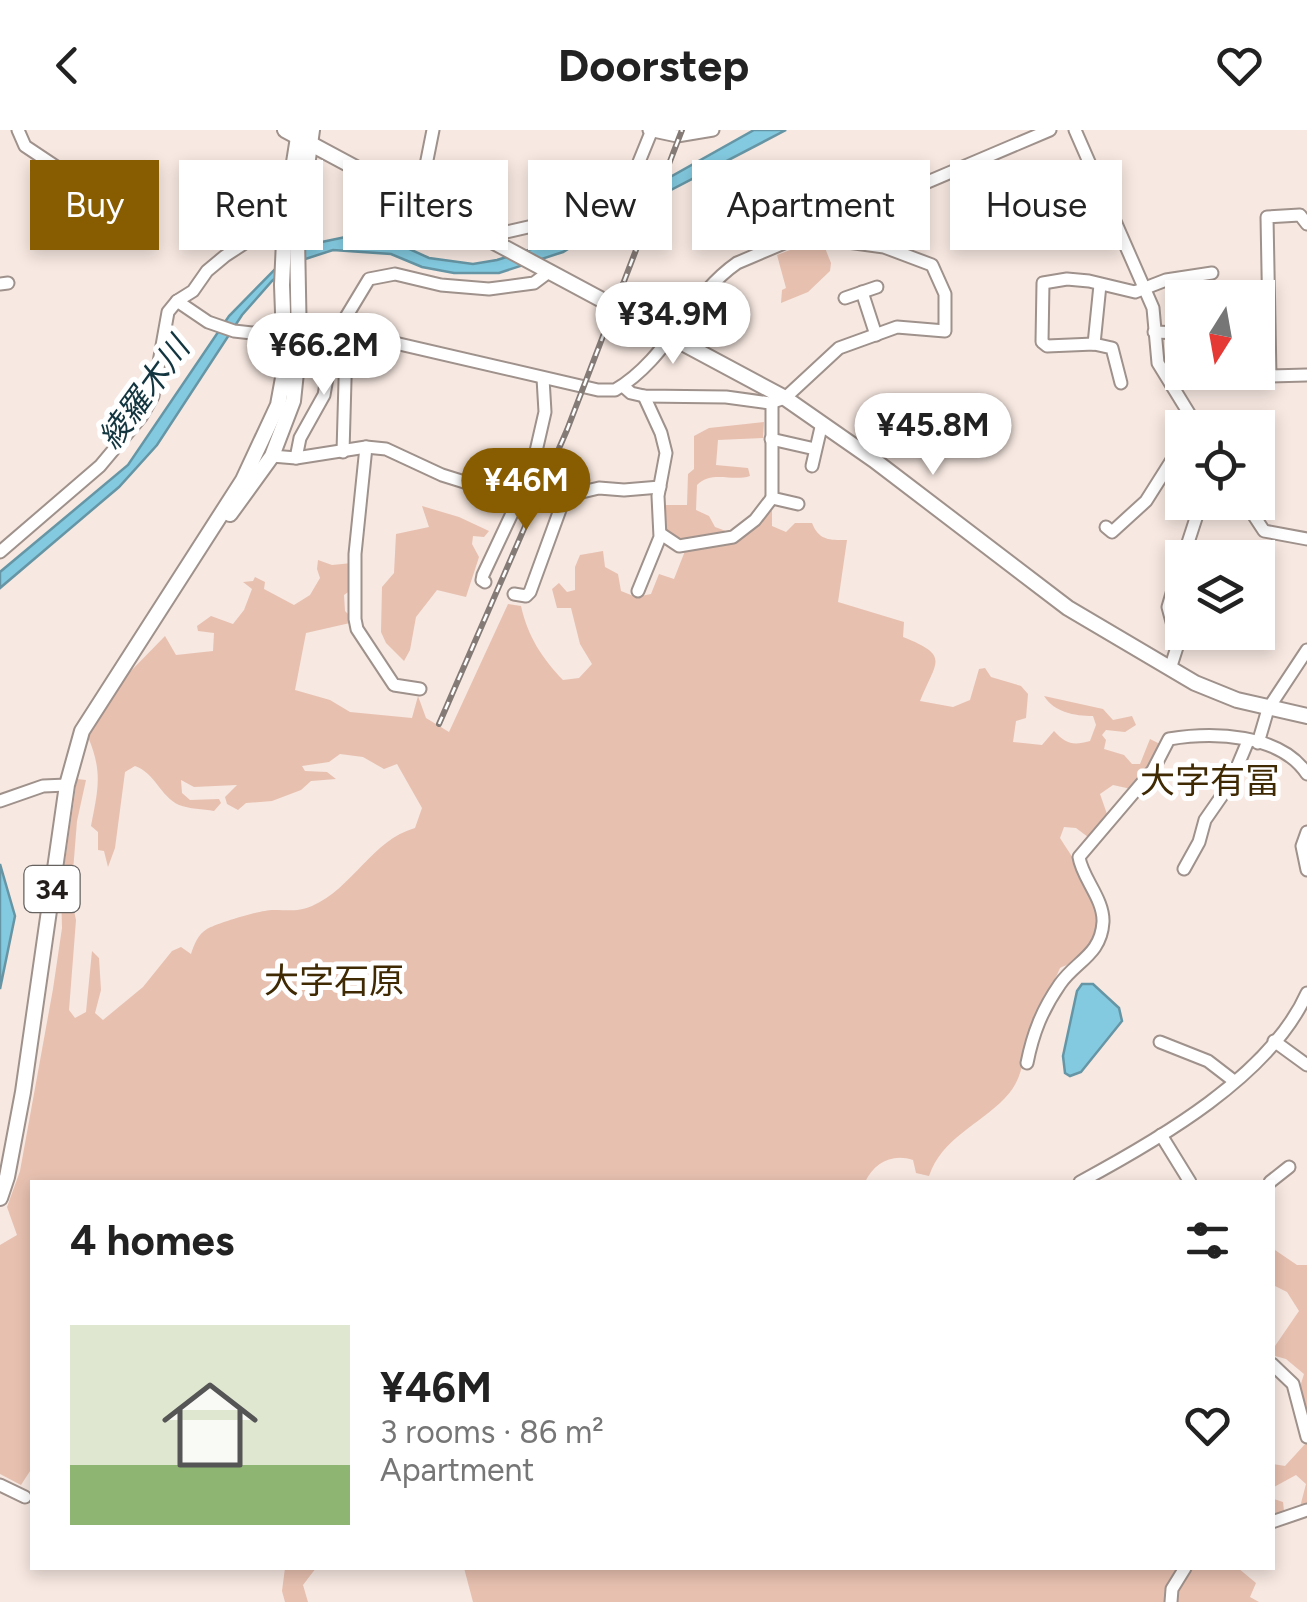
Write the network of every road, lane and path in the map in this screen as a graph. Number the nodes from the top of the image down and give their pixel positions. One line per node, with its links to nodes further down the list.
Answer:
1 (18, 130): 8 (street)
2 (433, 130): 3 (street)
3 (650, 130): 4 (street)
4 (713, 130)
5 (1050, 130): 9 (street)
6 (1075, 130): 18 (street)
7 (301, 134): 14 (main road); 22 (main road, 34)
8 (46, 160)
9 (930, 180)
10 (1307, 224): 29 (street)
11 (234, 250): 21 (street)
12 (767, 250): 27 (street)
13 (892, 250): 25 (street)
14 (548, 270): 26 (street); 27 (main road)
15 (1212, 273): 18 (street)
16 (1100, 286): 18 (street); 28 (street); 28 (street)
17 (876, 287): 19 (street)
18 (1146, 290): 23 (street)
19 (862, 292): 20 (street); 25 (street)
20 (845, 298)
21 (177, 300): 22 (street); 53 (street)
22 (292, 329): 26 (street); 41 (main road, 34); 57 (main road, 34)
23 (1154, 332): 24 (street); 35 (street)
24 (1165, 332)
25 (876, 335): 34 (street)
26 (345, 336): 30 (street); 40 (street); 42 (street)
27 (672, 339): 32 (street); 34 (main road)
28 (1094, 344): 31 (street)
29 (1307, 375)
30 (543, 378): 32 (street); 45 (street)
31 (1121, 383)
32 (623, 386): 33 (street)
33 (644, 396): 34 (street); 46 (street)
34 (778, 400): 36 (main road); 37 (street)
35 (1186, 410)
36 (822, 424): 39 (street); 60 (main road)
37 (772, 439): 39 (street); 47 (street)
38 (366, 448): 40 (street); 45 (street); 61 (street)
39 (816, 450): 43 (street)
40 (343, 452): 42 (street)
41 (272, 456): 42 (street); 57 (main road, 34)
42 (296, 458)
43 (812, 466)
44 (1165, 471): 50 (street)
45 (528, 480): 54 (street)
46 (660, 487): 51 (street); 56 (street)
47 (772, 498): 48 (street); 51 (street)
48 (798, 504)
49 (1257, 520): 52 (street)
50 (1106, 527)
51 (661, 534): 55 (street)
52 (1307, 540)
53 (0, 552)
54 (485, 582)
55 (638, 591)
56 (514, 594)
57 (164, 603): 66 (main road, 34)
58 (1176, 650): 60 (street)
59 (1307, 650): 62 (street)
60 (1170, 668): 62 (main road)
61 (420, 689)
62 (1268, 709): 63 (main road); 64 (street)
63 (1307, 716)
64 (1253, 742): 65 (street); 69 (street); 74 (street)
65 (1307, 774)
66 (67, 785): 67 (street); 82 (main road, 34)
67 (0, 801)
68 (1307, 832): 70 (street)
69 (1184, 869)
70 (1307, 870)
71 (1307, 993): 72 (street)
72 (1274, 1041): 75 (street); 76 (street)
73 (1160, 1042): 76 (street)
74 (1027, 1063)
75 (1307, 1065)
76 (1234, 1081): 77 (street)
77 (1161, 1135): 79 (street); 80 (street)
78 (1289, 1168): 81 (street)
79 (1083, 1180)
80 (1189, 1180)
81 (1273, 1180)
82 (0, 1198)
83 (1275, 1367): 84 (street)
84 (1307, 1436)
85 (0, 1485): 86 (street)
86 (24, 1497)
87 (1307, 1510): 88 (street)
88 (1275, 1521)
89 (1184, 1570): 90 (street)
90 (1171, 1602)

